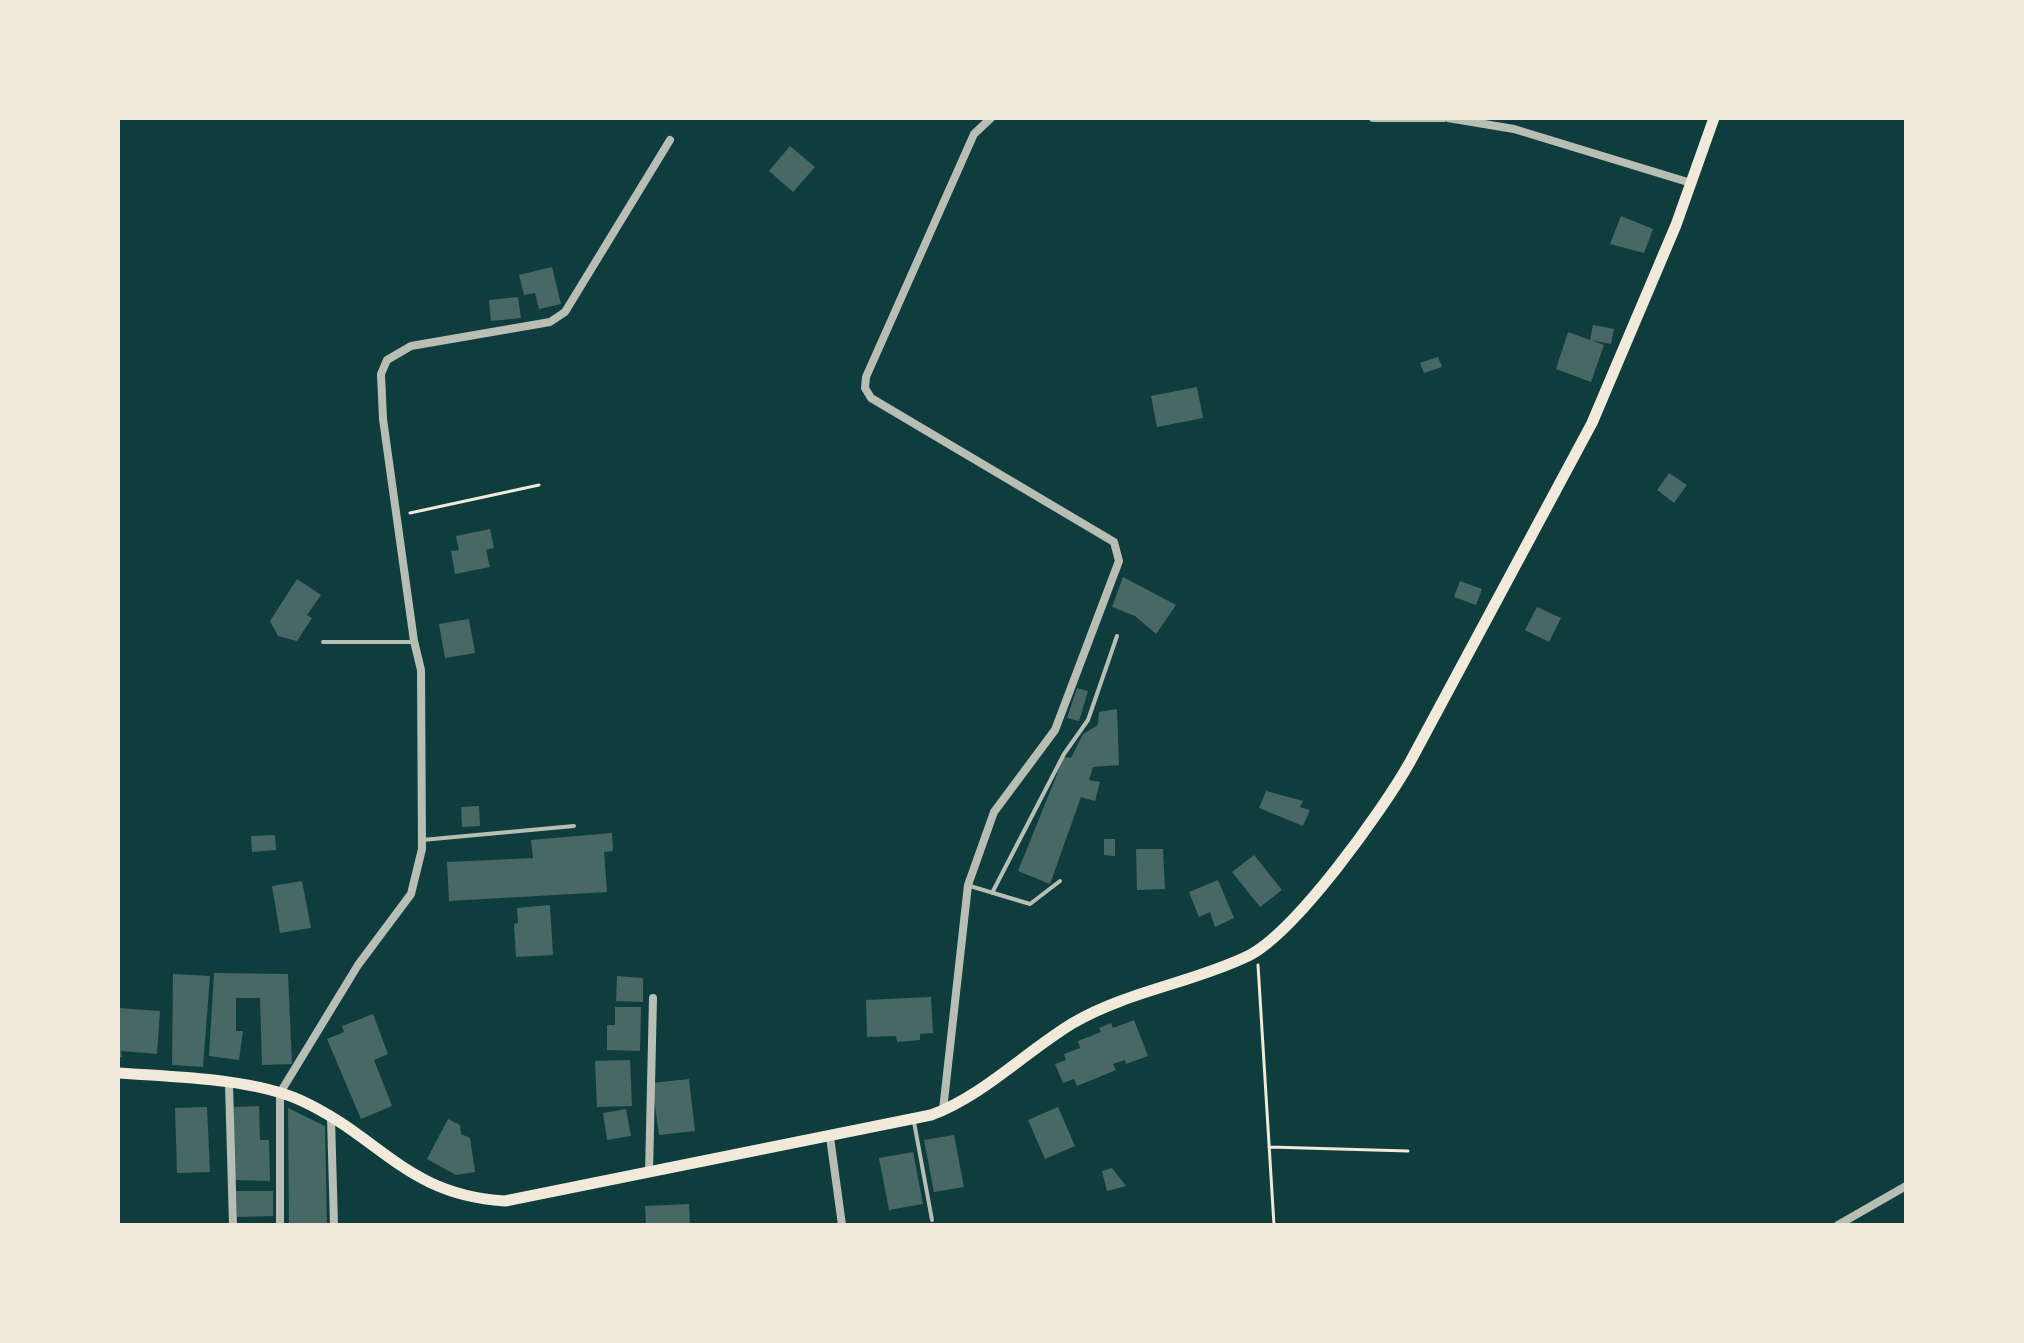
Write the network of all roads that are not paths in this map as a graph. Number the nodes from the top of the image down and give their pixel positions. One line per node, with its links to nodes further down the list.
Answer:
1 (991, 118): 13 (street)
2 (1373, 118): 3 (street)
3 (1446, 118): 6 (street)
4 (1714, 118): 6 (main road)
5 (670, 140): 8 (street)
6 (1691, 183): 19 (main road)
7 (1117, 636): 14 (lane)
8 (414, 641): 9 (lane); 11 (street)
9 (323, 642)
10 (574, 826): 11 (lane)
11 (422, 840): 18 (street)
12 (1060, 881): 14 (lane)
13 (968, 885): 14 (lane); 19 (street)
14 (992, 893)
15 (653, 998): 23 (street)
16 (118, 1073): 17 (main road)
17 (229, 1084): 18 (main road); 26 (street)
18 (280, 1093): 20 (main road); 27 (street)
19 (943, 1110): 21 (main road)
20 (331, 1118): 23 (main road); 28 (street)
21 (913, 1120): 22 (main road); 25 (lane)
22 (830, 1137): 23 (main road); 29 (street)
23 (649, 1173)
24 (1906, 1186): 30 (street)
25 (932, 1220)
26 (233, 1225)
27 (280, 1225)
28 (334, 1225)
29 (842, 1225)
30 (1838, 1225)

